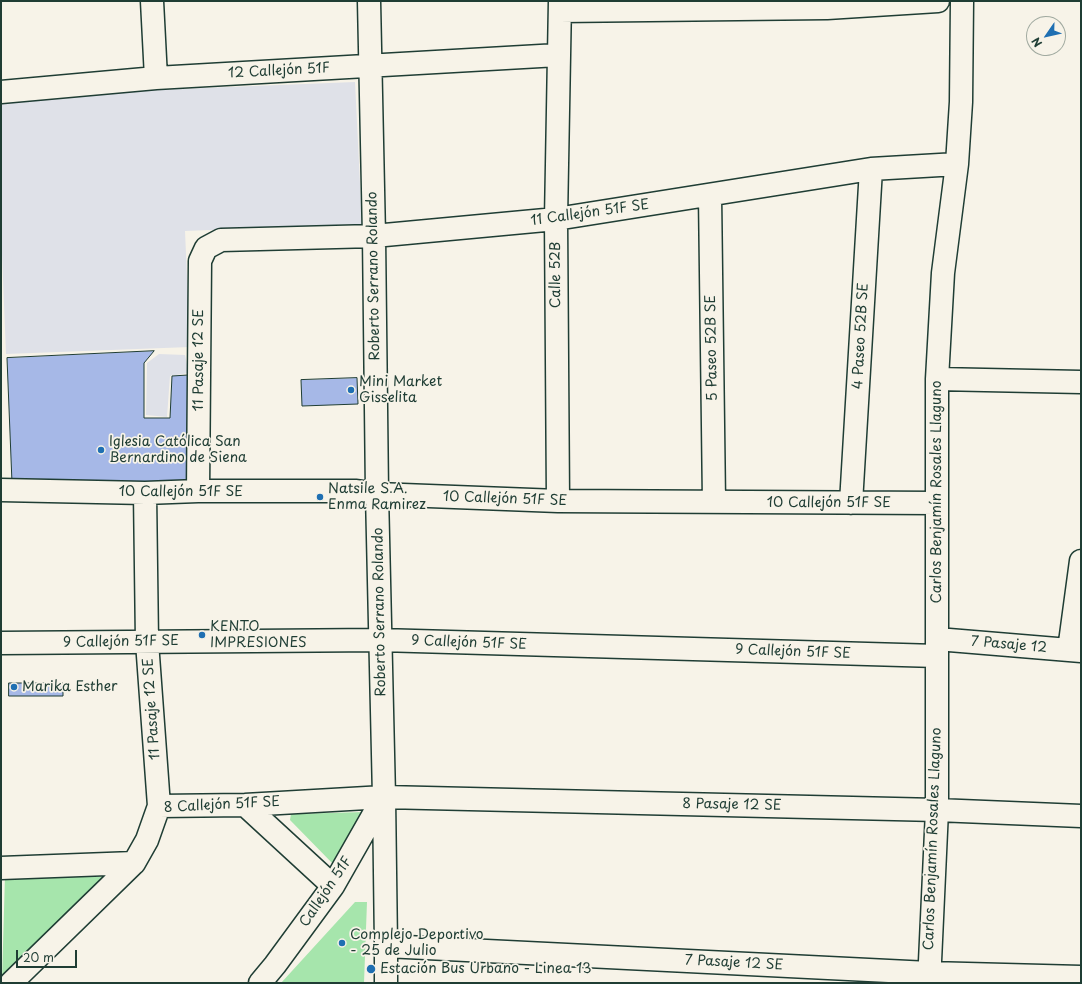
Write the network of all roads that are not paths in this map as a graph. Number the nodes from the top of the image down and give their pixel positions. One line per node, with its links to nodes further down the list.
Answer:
1 (152, 1): 8 (street)
2 (368, 1): 7 (street, Roberto Serrano Rolando)
3 (938, 1): 5 (street)
4 (962, 1): 10 (street, Carlos Benjamín Rosales Llaguno)
5 (560, 6): 6 (street, Calle 52B)
6 (558, 55): 7 (street, 12 Callejón 51F); 13 (street, Calle 52B)
7 (370, 65): 8 (street, 12 Callejón 51F); 14 (street, Roberto Serrano Rolando)
8 (156, 78): 9 (street, 12 Callejón 51F)
9 (1, 92)
10 (957, 164): 11 (street, 11 Callejón 51F SE); 16 (street, Carlos Benjamín Rosales Llaguno)
11 (871, 169): 12 (street, 11 Callejón 51F SE); 24 (street, 4 Paseo 52B SE)
12 (710, 195): 13 (street, 11 Callejón 51F SE); 23 (street, 5 Paseo 52B SE)
13 (556, 219): 14 (street, 11 Callejón 51F SE); 22 (street, Calle 52B)
14 (374, 236): 15 (street, 11 Callejón 51F SE); 21 (street, Roberto Serrano Rolando)
15 (220, 240): 19 (street, 11 Pasaje 12 SE)
16 (937, 379): 17 (street); 25 (street, Carlos Benjamín Rosales Llaguno)
17 (1081, 382)
18 (1, 490): 20 (street, 10 Callejón 51F SE)
19 (198, 491): 20 (street, 10 Callejón 51F SE); 21 (street, 10 Callejón 51F SE)
20 (145, 493): 28 (street, 11 Pasaje 12 SE)
21 (377, 494): 22 (street, 10 Callejón 51F SE); 27 (street, Roberto Serrano Rolando)
22 (558, 501): 23 (street, 10 Callejón 51F SE)
23 (714, 502): 24 (street, 10 Callejón 51F SE)
24 (851, 503): 25 (street, 10 Callejón 51F SE)
25 (937, 503): 30 (street, Carlos Benjamín Rosales Llaguno)
26 (1081, 561): 31 (street)
27 (380, 640): 28 (street, 9 Callejón 51F SE); 30 (street, 9 Callejón 51F SE); 32 (street, Roberto Serrano Rolando)
28 (147, 642): 29 (street, 9 Callejón 51F SE); 34 (street, 11 Pasaje 12 SE)
29 (1, 643)
30 (937, 648): 31 (street, 7 Pasaje 12); 35 (street, Carlos Benjamín Rosales Llaguno)
31 (1075, 650)
32 (384, 797): 33 (street, 8 Callejón 51F SE); 35 (street, 8 Pasaje 12 SE); 39 (street, Callejón 51F); 40 (street, Roberto Serrano Rolando)
33 (245, 805): 34 (street, 8 Callejón 51F SE); 39 (street)
34 (159, 806): 37 (street, 8 Callejón 51F SE)
35 (937, 810): 36 (street, 8 Pasaje 12 SE); 42 (street, Carlos Benjamín Rosales Llaguno)
36 (1081, 816)
37 (134, 863): 38 (street); 43 (street, 8 Callejón 51F SE)
38 (1, 868)
39 (333, 886): 44 (street, Callejón 51F)
40 (386, 946): 42 (street, 7 Pasaje 12 SE); 45 (street, Roberto Serrano Rolando)
41 (1081, 977): 42 (street, 7 Pasaje 12 SE)
42 (929, 978)
43 (11, 983)
44 (260, 983)
45 (386, 983)

